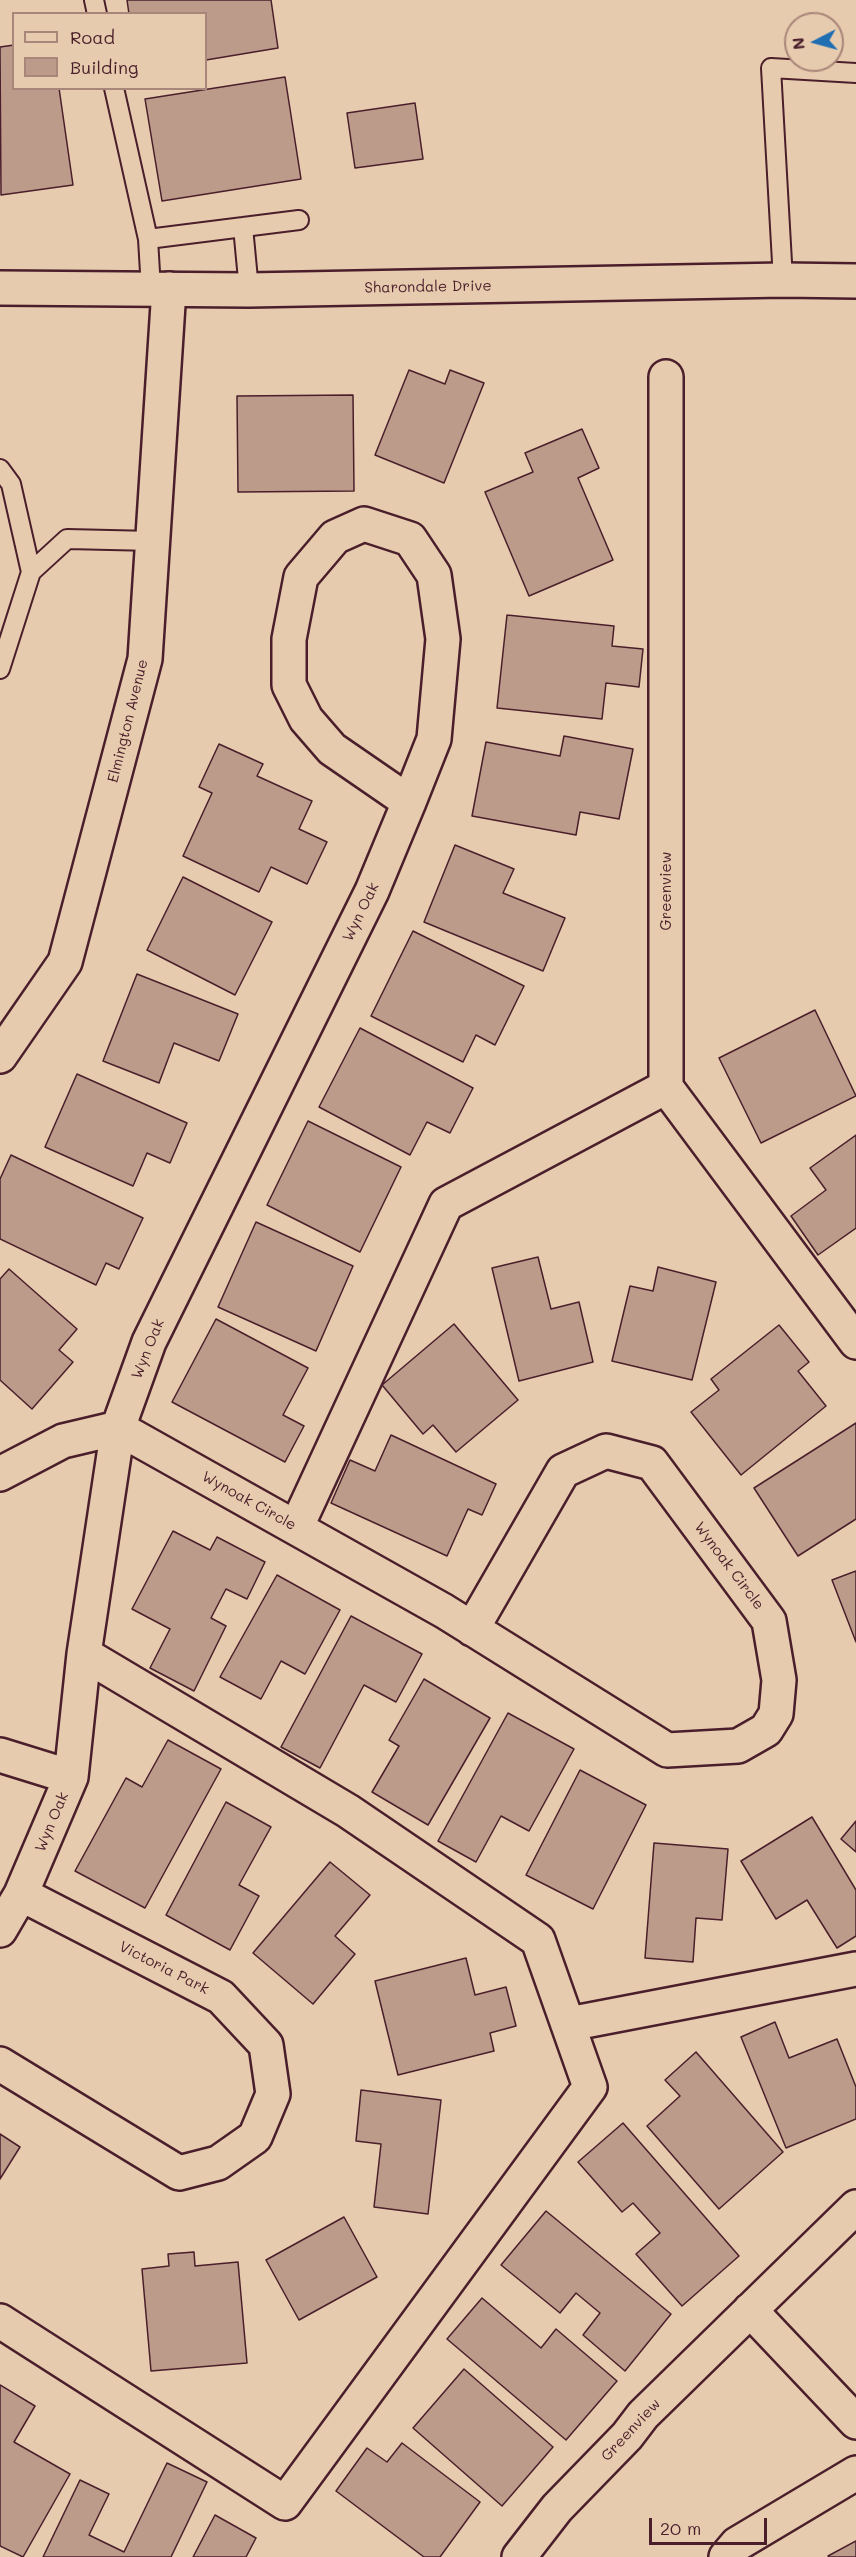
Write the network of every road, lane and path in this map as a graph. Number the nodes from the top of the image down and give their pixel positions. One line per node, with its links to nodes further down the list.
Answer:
1 (856, 73): 6 (lane)
2 (114, 90): 5 (lane)
3 (299, 220): 4 (lane)
4 (243, 227): 5 (lane); 10 (lane)
5 (148, 239): 9 (lane)
6 (783, 280): 7 (street, Sharondale Drive); 10 (street, Sharondale Drive)
7 (856, 281)
8 (0, 288): 9 (street, Sharondale Drive)
9 (160, 289): 10 (street, Sharondale Drive); 13 (street, Elmington Avenue)
10 (249, 290)
11 (666, 377): 18 (street, Greenview)
12 (0, 469): 14 (lane)
13 (153, 541): 14 (lane); 17 (street, Elmington Avenue)
14 (31, 572): 15 (lane)
15 (0, 669)
16 (409, 802): 16 (street, Wyn Oak); 20 (street, Wyn Oak)
17 (0, 1056)
18 (666, 1087): 19 (street); 22 (street)
19 (856, 1342)
20 (118, 1428): 21 (street); 22 (street, Wynoak Circle); 24 (street, Wyn Oak)
21 (0, 1474)
22 (296, 1528): 23 (street, Wynoak Circle)
23 (472, 1629): 23 (street, Wynoak Circle)
24 (84, 1654): 26 (street, Wyn Oak); 30 (street)
25 (0, 1755): 26 (street)
26 (71, 1777): 27 (street, Wyn Oak)
27 (21, 1894): 28 (street, Wyn Oak); 31 (street, Victoria Park)
28 (0, 1930)
29 (856, 1969): 30 (street)
30 (569, 2024): 34 (street)
31 (0, 2064)
32 (856, 2207): 33 (street, Greenview)
33 (750, 2310): 35 (street); 37 (street, Greenview)
34 (0, 2321)
35 (856, 2422)
36 (856, 2474): 38 (street)
37 (519, 2557)
38 (726, 2557)

